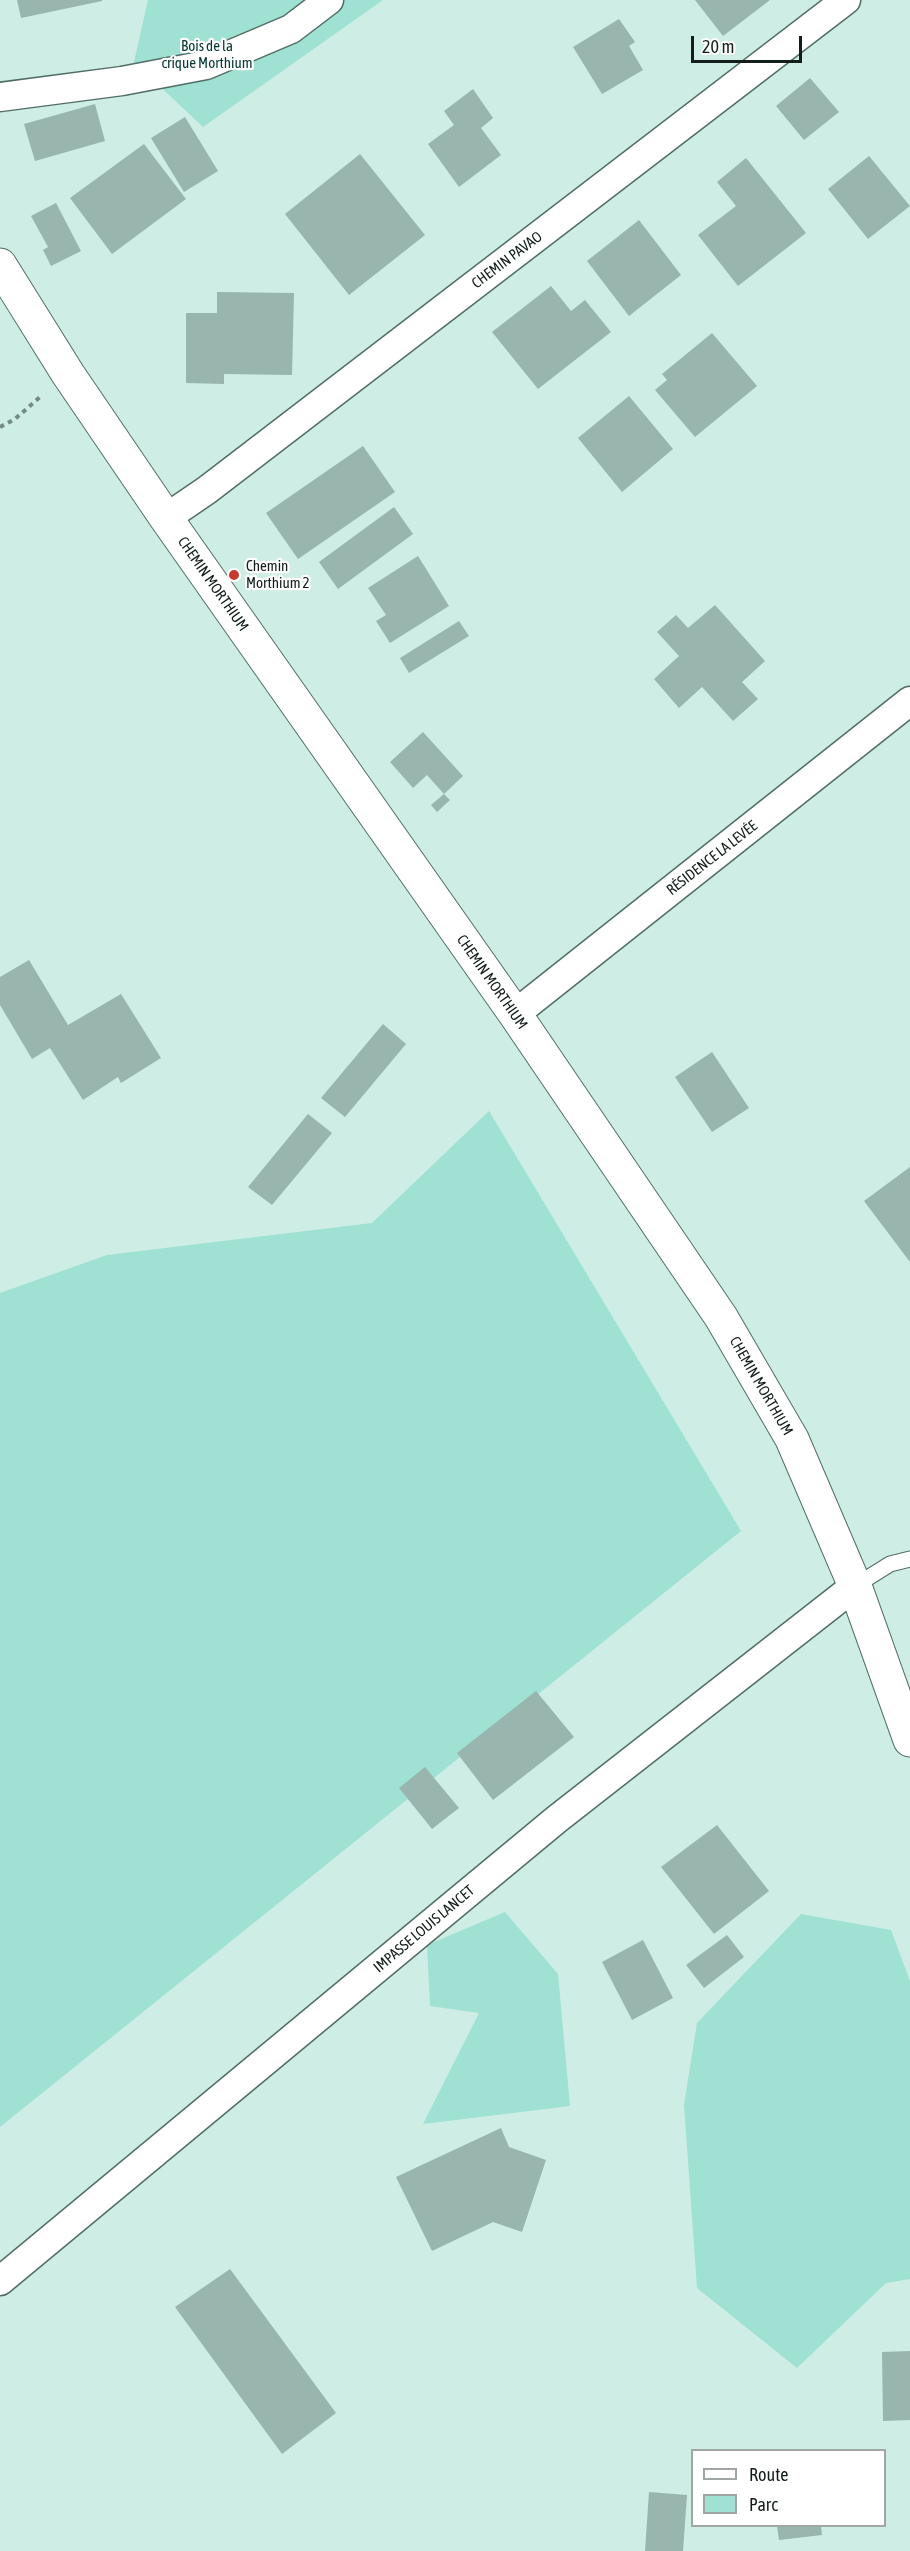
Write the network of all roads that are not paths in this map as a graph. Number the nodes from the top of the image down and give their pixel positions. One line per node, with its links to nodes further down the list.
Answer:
1 (329, 0): 3 (street)
2 (846, 0): 5 (street, CHEMIN PAVAO)
3 (0, 97)
4 (0, 265): 5 (street, CHEMIN MORTHIUM)
5 (166, 518): 7 (street, CHEMIN MORTHIUM)
6 (910, 701): 7 (street, RÉSIDENCE LA LEVÉE)
7 (515, 1014): 9 (street, CHEMIN MORTHIUM)
8 (910, 1559): 9 (lane)
9 (855, 1586): 10 (street, CHEMIN MORTHIUM); 11 (street, IMPASSE LOUIS LANCET)
10 (910, 1740)
11 (0, 2281)

